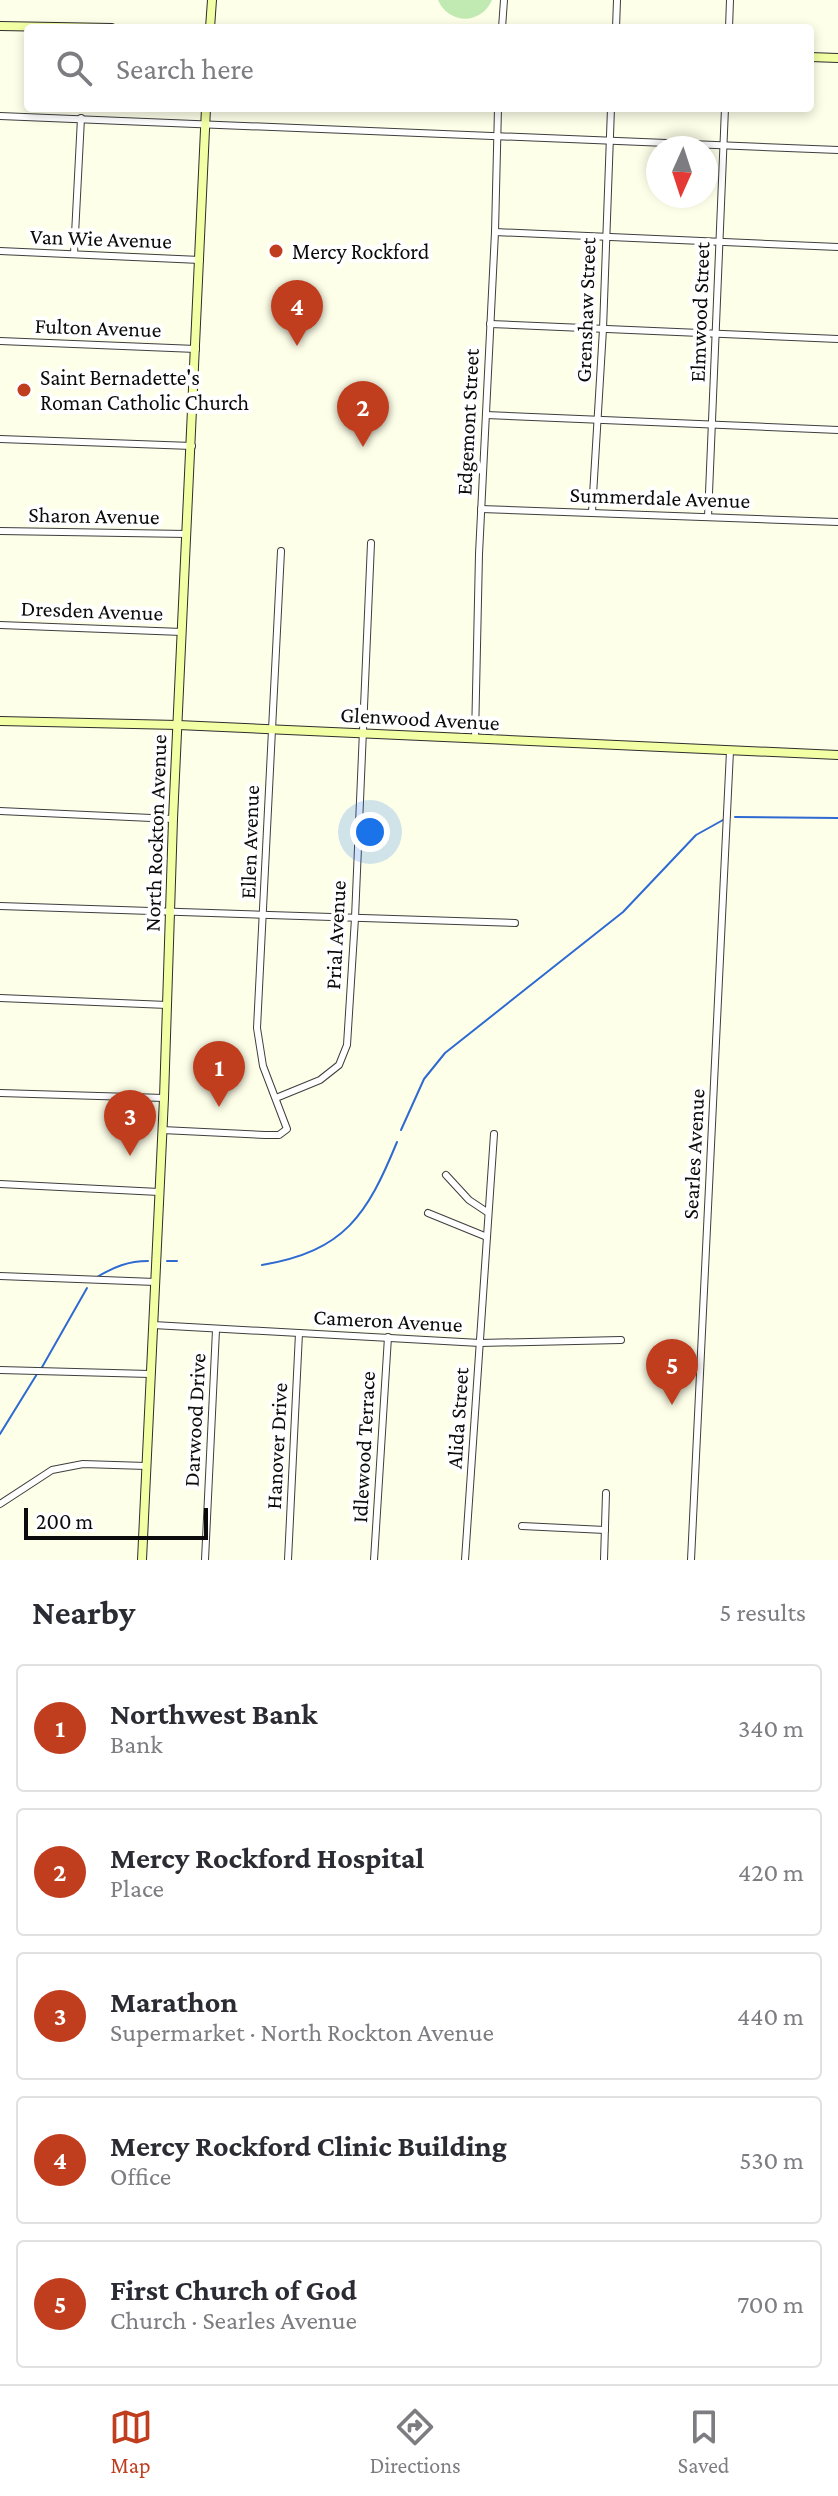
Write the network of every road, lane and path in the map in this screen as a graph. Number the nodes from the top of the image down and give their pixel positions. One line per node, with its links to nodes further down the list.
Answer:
1 (212, 0): 5 (main road)
2 (504, 0): 6 (street)
3 (617, 0): 7 (street)
4 (730, 0): 8 (street)
5 (210, 24)
6 (502, 24)
7 (616, 24)
8 (729, 24)
9 (0, 26): 10 (main road)
10 (24, 26)
11 (814, 57): 12 (main road)
12 (838, 58)
13 (206, 112): 19 (main road, North Rockton Avenue)
14 (498, 112): 20 (street, Edgemont Street)
15 (611, 112): 21 (street, Grenshaw Street)
16 (725, 112): 22 (street, Elmwood Street)
17 (0, 116): 18 (street)
18 (81, 118): 19 (street); 29 (street)
19 (205, 124): 20 (street); 30 (main road, North Rockton Avenue)
20 (496, 136): 21 (street); 24 (street, Edgemont Street)
21 (610, 142): 22 (street); 25 (street, Grenshaw Street)
22 (724, 146): 23 (street); 26 (street, Elmwood Street)
23 (838, 150)
24 (495, 232): 25 (street); 31 (street, Edgemont Street)
25 (606, 238): 26 (street); 32 (street, Grenshaw Street)
26 (720, 242): 27 (street); 33 (street, Elmwood Street)
27 (838, 247)
28 (0, 251): 29 (street, Van Wie Avenue)
29 (74, 254): 30 (street, Van Wie Avenue)
30 (200, 260): 36 (main road, North Rockton Avenue)
31 (490, 324): 32 (street); 37 (street, Edgemont Street)
32 (603, 329): 33 (street); 38 (street, Grenshaw Street)
33 (716, 334): 34 (street); 39 (street, Elmwood Street)
34 (838, 339)
35 (0, 341): 36 (street, Fulton Avenue)
36 (196, 349): 42 (main road, North Rockton Avenue)
37 (486, 415): 38 (street); 43 (street, Edgemont Street)
38 (599, 420): 39 (street); 44 (street, Grenshaw Street)
39 (712, 425): 40 (street); 45 (street, Elmwood Street)
40 (838, 430)
41 (0, 439): 42 (street)
42 (192, 446): 48 (main road, North Rockton Avenue)
43 (481, 509): 44 (street, Summerdale Avenue); 57 (street, Edgemont Street)
44 (592, 512): 45 (street, Summerdale Avenue)
45 (708, 517): 46 (street, Summerdale Avenue)
46 (838, 522)
47 (0, 531): 48 (street, Sharon Avenue)
48 (187, 534): 52 (main road, North Rockton Avenue)
49 (371, 543): 56 (street, Prial Avenue)
50 (281, 551): 55 (street, Ellen Avenue)
51 (0, 625): 52 (street, Dresden Avenue)
52 (182, 632): 54 (main road, North Rockton Avenue)
53 (0, 721): 54 (main road, Glenwood Avenue)
54 (178, 725): 55 (main road, Glenwood Avenue); 61 (main road, North Rockton Avenue)
55 (271, 729): 56 (main road, Glenwood Avenue); 64 (street, Ellen Avenue)
56 (363, 734): 57 (main road, Glenwood Avenue); 65 (street, Prial Avenue)
57 (475, 738): 58 (main road, Glenwood Avenue)
58 (730, 751): 59 (main road, Glenwood Avenue); 101 (street, Searles Avenue)
59 (838, 755)
60 (0, 811): 61 (street)
61 (173, 819): 63 (main road, North Rockton Avenue)
62 (0, 906): 63 (street)
63 (170, 912): 64 (street); 68 (main road, North Rockton Avenue)
64 (264, 915): 65 (street); 71 (street, Ellen Avenue)
65 (355, 918): 66 (street); 71 (street, Prial Avenue)
66 (515, 923)
67 (0, 998): 68 (street)
68 (167, 1005): 70 (main road, North Rockton Avenue)
69 (0, 1093): 70 (street)
70 (164, 1098): 72 (main road, North Rockton Avenue)
71 (276, 1098): 72 (street, Ellen Avenue)
72 (162, 1130): 76 (main road, North Rockton Avenue)
73 (494, 1134): 77 (street, Alida Street)
74 (446, 1175): 77 (street)
75 (0, 1184): 76 (street)
76 (159, 1192): 81 (main road, North Rockton Avenue)
77 (487, 1212): 79 (street, Alida Street)
78 (428, 1213): 79 (street)
79 (487, 1237): 87 (street, Alida Street)
80 (0, 1276): 81 (street)
81 (155, 1282): 82 (main road, North Rockton Avenue)
82 (153, 1325): 83 (street, Cameron Avenue); 89 (main road, North Rockton Avenue)
83 (216, 1330): 84 (street, Cameron Avenue); 96 (street, Darwood Drive)
84 (299, 1333): 85 (street, Cameron Avenue); 97 (street, Hanover Drive)
85 (388, 1337): 87 (street, Cameron Avenue); 98 (street, Idlewood Terrace)
86 (621, 1340): 87 (street, Cameron Avenue)
87 (480, 1343): 99 (street, Alida Street)
88 (0, 1370): 89 (street)
89 (150, 1374): 90 (main road, North Rockton Avenue)
90 (146, 1466): 92 (street); 95 (main road, North Rockton Avenue)
91 (606, 1493): 94 (street)
92 (0, 1504)
93 (522, 1526): 94 (street)
94 (605, 1530): 100 (street)
95 (142, 1560)
96 (205, 1560)
97 (288, 1560)
98 (374, 1560)
99 (465, 1560)
100 (604, 1560)
101 (691, 1560)

